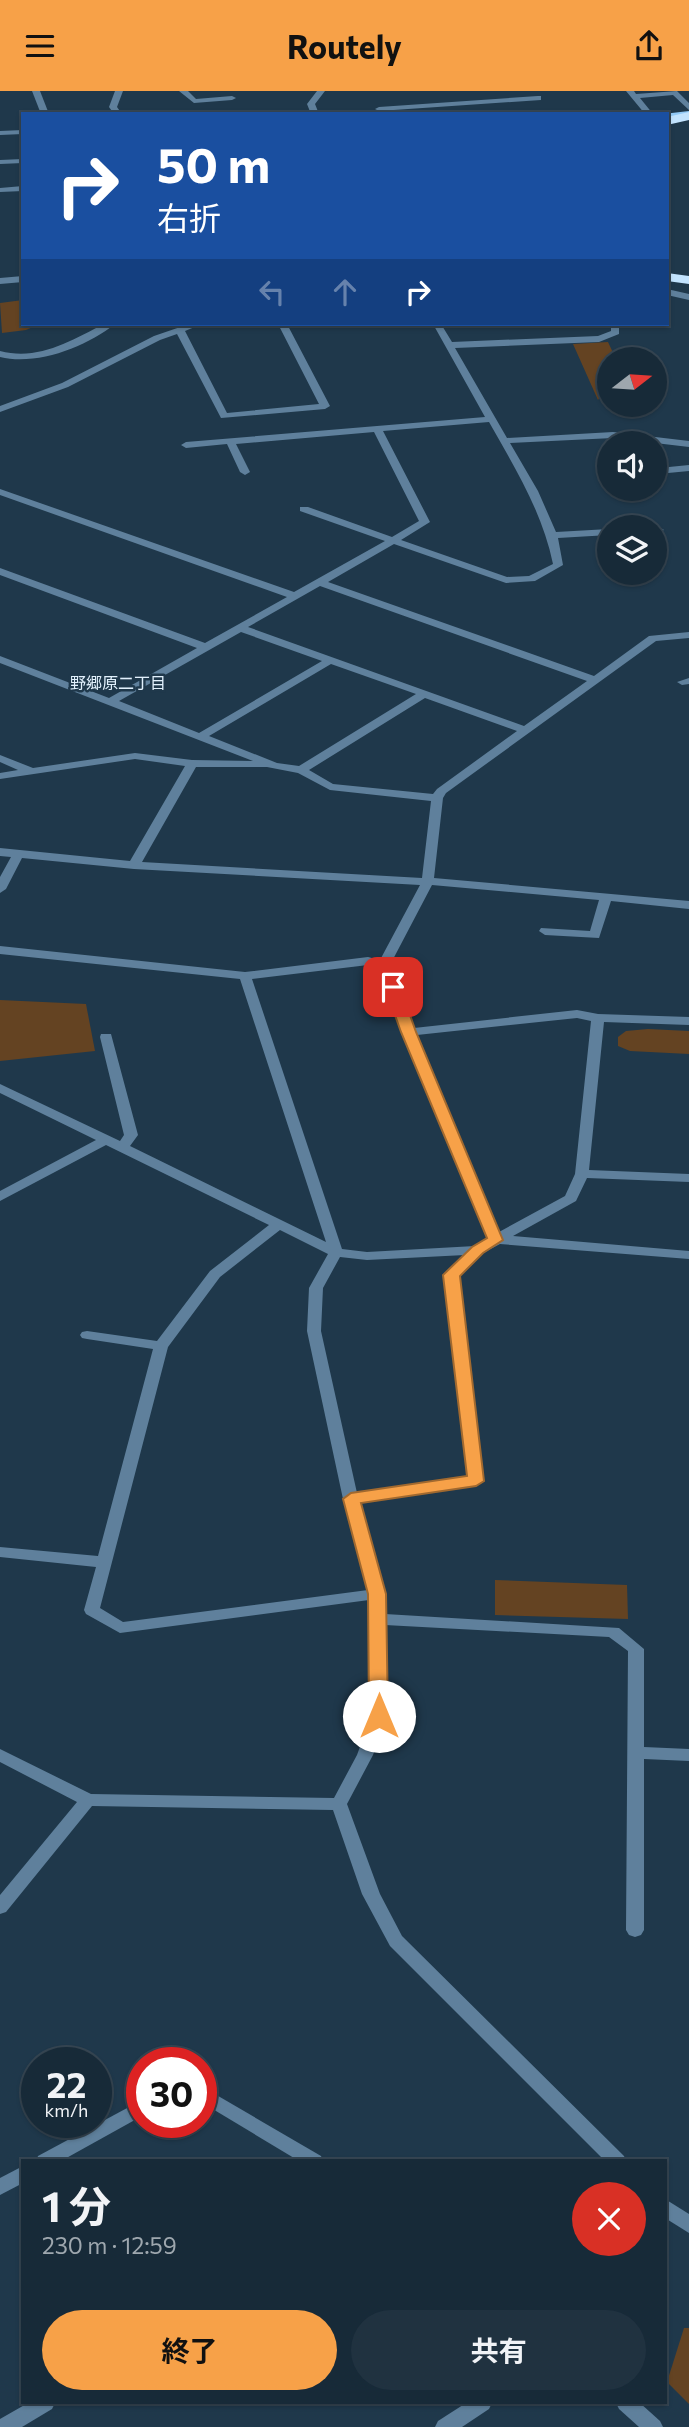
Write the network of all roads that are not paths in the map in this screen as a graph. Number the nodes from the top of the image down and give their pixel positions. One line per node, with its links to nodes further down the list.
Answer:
1 (36, 91): 13 (street)
2 (119, 91): 14 (street)
3 (183, 91): 8 (street)
4 (321, 91): 15 (street)
5 (463, 91): 10 (street)
6 (674, 92): 7 (street); 11 (street)
7 (632, 93): 16 (street)
8 (232, 98)
9 (538, 98): 10 (street)
10 (471, 103): 12 (street)
11 (689, 108)
12 (379, 109)
13 (44, 112)
14 (117, 112)
15 (315, 112)
16 (647, 112)
17 (689, 115): 18 (highway)
18 (669, 118)
19 (21, 132): 20 (street)
20 (0, 134)
21 (21, 161): 22 (street)
22 (0, 162)
23 (21, 188): 24 (street)
24 (0, 190)
25 (669, 277): 27 (highway)
26 (21, 279): 28 (street)
27 (689, 279)
28 (0, 281)
29 (669, 292): 30 (street)
30 (689, 297)
31 (106, 326): 38 (street)
32 (192, 326): 36 (street)
33 (283, 326): 36 (street)
34 (439, 326): 37 (street)
35 (615, 326): 37 (street)
36 (180, 331): 39 (street)
37 (450, 345): 40 (street)
38 (0, 354)
39 (0, 409)
40 (491, 419): 41 (street); 44 (street)
41 (377, 429): 43 (street); 55 (street)
42 (597, 435): 44 (street)
43 (230, 441): 47 (street); 50 (street)
44 (505, 441): 54 (street)
45 (667, 442): 46 (street)
46 (689, 444)
47 (186, 445)
48 (689, 468): 49 (street)
49 (667, 470)
50 (245, 472)
51 (0, 492): 58 (street)
52 (304, 509): 55 (street)
53 (597, 533): 54 (street)
54 (552, 535): 55 (street)
55 (391, 541): 57 (street)
56 (0, 571): 61 (street)
57 (319, 582): 58 (street); 64 (street)
58 (295, 596): 59 (street)
59 (240, 628): 61 (street); 63 (street)
60 (689, 635): 64 (street)
61 (205, 647): 66 (street)
62 (0, 659): 66 (street)
63 (331, 660): 65 (street); 68 (street)
64 (596, 680): 67 (street)
65 (424, 694): 67 (street); 72 (street)
66 (110, 702): 68 (street)
67 (526, 730): 75 (street)
68 (200, 737): 71 (street)
69 (0, 758): 73 (street)
70 (192, 763): 71 (street); 73 (street); 78 (street)
71 (275, 766): 72 (street)
72 (301, 770): 75 (street)
73 (34, 772): 74 (street)
74 (0, 776)
75 (437, 799): 79 (street)
76 (0, 852): 77 (street)
77 (18, 854): 78 (street); 80 (street)
78 (134, 865): 79 (street)
79 (428, 881): 81 (street); 85 (street)
80 (0, 889)
81 (606, 897): 82 (street); 83 (street)
82 (689, 905)
83 (545, 931)
84 (0, 950): 86 (street)
85 (384, 965): 86 (street); 89 (street)
86 (245, 976): 100 (street)
87 (598, 1018): 88 (street); 89 (street); 94 (street)
88 (689, 1021)
89 (409, 1032): 98 (street)
90 (106, 1037): 93 (street)
91 (0, 1088): 92 (street)
92 (107, 1139): 93 (street); 96 (street)
93 (122, 1147): 97 (street)
94 (582, 1174): 95 (street); 98 (street)
95 (689, 1178)
96 (0, 1197)
97 (279, 1224): 100 (street); 103 (street)
98 (495, 1240): 99 (street); 101 (street)
99 (478, 1250): 100 (street); 104 (street)
100 (336, 1252): 104 (street)
101 (689, 1255)
102 (87, 1335): 103 (street)
103 (161, 1346): 106 (street)
104 (351, 1499): 107 (street)
105 (0, 1552): 106 (street)
106 (103, 1562): 107 (street)
107 (377, 1594): 108 (street)
108 (378, 1619): 109 (street); 113 (street)
109 (635, 1753): 111 (street); 115 (street)
110 (0, 1755): 112 (street)
111 (689, 1755)
112 (88, 1800): 113 (street); 114 (street)
113 (339, 1804): 120 (street)
114 (0, 1906)
115 (635, 1930)
116 (217, 2103): 119 (street)
117 (126, 2116): 118 (street)
118 (49, 2159)
119 (311, 2159)
120 (615, 2159)
121 (21, 2175): 122 (street)
122 (0, 2186)
123 (667, 2208): 124 (street)
124 (689, 2225)
125 (43, 2404): 128 (street)
126 (480, 2404): 129 (street)
127 (627, 2404): 130 (street)
128 (5, 2427)
129 (445, 2427)
130 (653, 2427)

